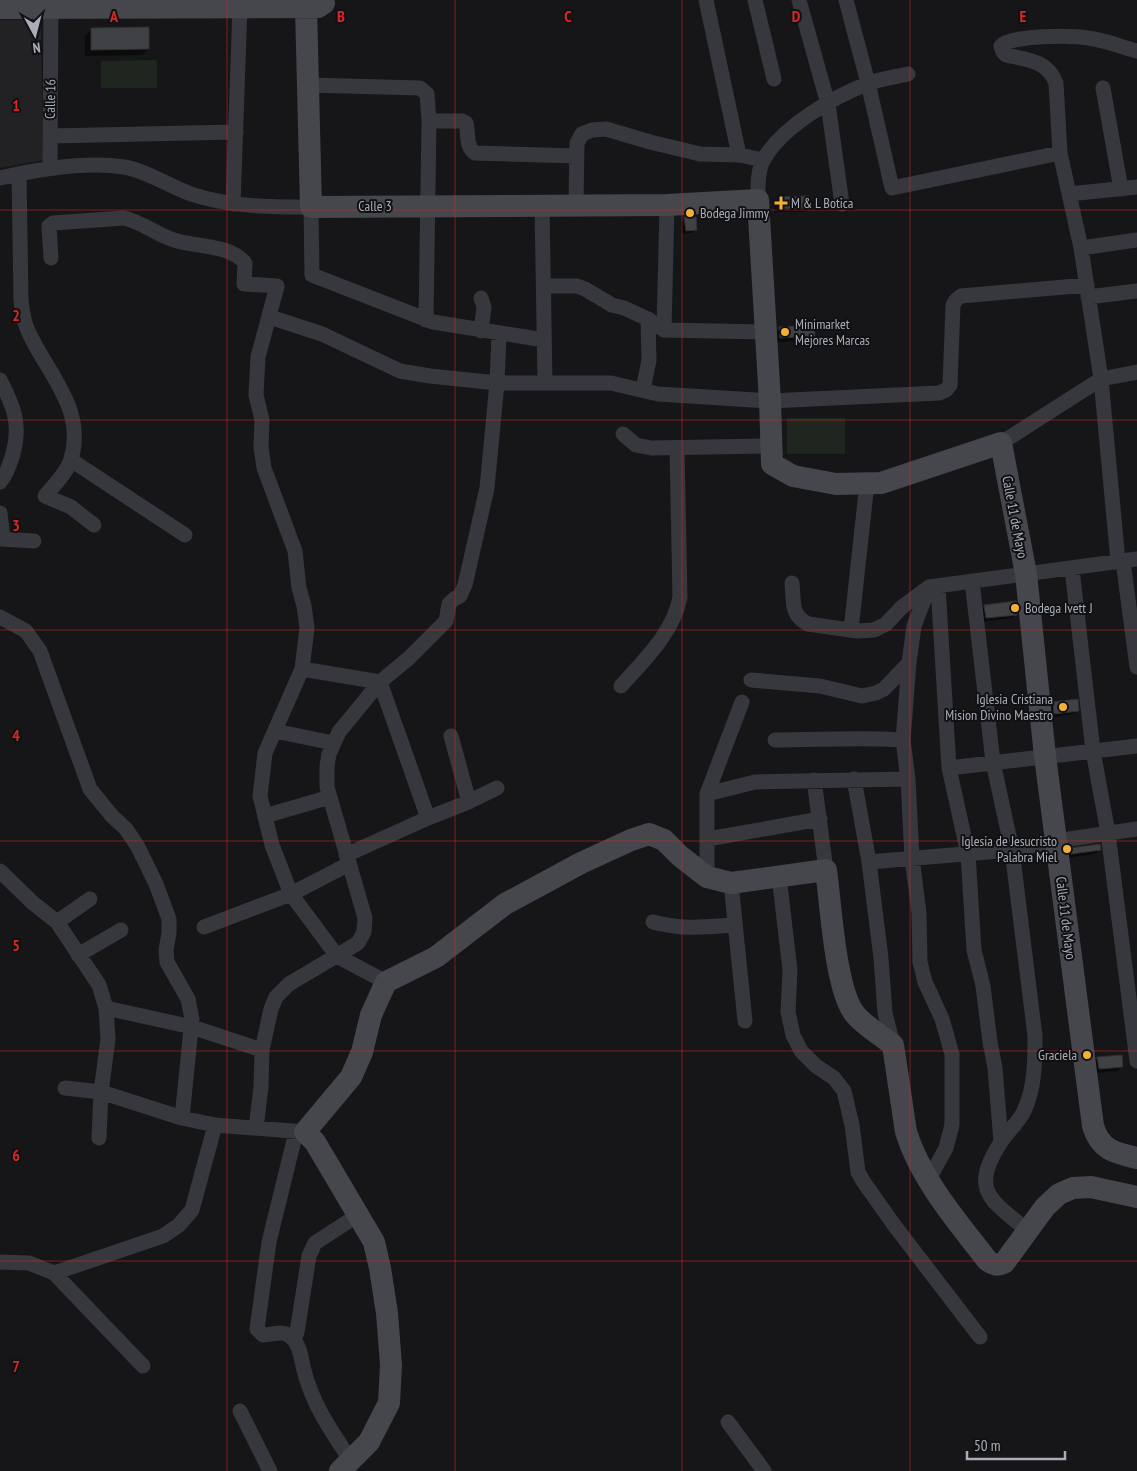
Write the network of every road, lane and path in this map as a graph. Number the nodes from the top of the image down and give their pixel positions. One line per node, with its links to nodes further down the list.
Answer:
1 (706, 0): 21 (street)
2 (755, 0): 12 (street)
3 (799, 0): 16 (street)
4 (846, 0): 13 (street)
5 (51, 4): 8 (street); 9 (street); 19 (street, Calle 16)
6 (275, 4): 7 (street); 8 (street)
7 (315, 4): 14 (street)
8 (240, 7): 18 (street)
9 (0, 8)
10 (1137, 51): 20 (street)
11 (908, 74): 13 (street)
12 (774, 79)
13 (868, 83): 16 (street); 20 (street)
14 (308, 85): 17 (street); 37 (street)
15 (1103, 88): 28 (street)
16 (828, 104): 23 (street); 32 (street)
17 (428, 121): 22 (street); 36 (street)
18 (236, 132): 19 (street); 31 (street)
19 (50, 136): 24 (street, Calle 16)
20 (1060, 153): 29 (street)
21 (738, 155): 22 (street); 23 (street)
22 (577, 156): 34 (street)
23 (763, 160): 30 (street)
24 (50, 168): 25 (street, Calle 3); 31 (street, Calle 3)
25 (19, 174): 26 (street, Calle 3); 65 (street)
26 (0, 178)
27 (1137, 187): 28 (street)
28 (1120, 189): 29 (street)
29 (1069, 194): 39 (street)
30 (758, 200): 35 (street, Calle 3); 50 (street)
31 (233, 204): 37 (street, Calle 3)
32 (842, 204)
33 (542, 205): 34 (street, Calle 3); 36 (street, Calle 3); 41 (street)
34 (576, 205): 35 (street, Calle 3)
35 (667, 205): 48 (street)
36 (427, 206): 37 (street, Calle 3); 47 (street)
37 (311, 207): 47 (street)
38 (1137, 240): 39 (street)
39 (1081, 248): 42 (street)
40 (51, 258): 45 (street)
41 (544, 286): 46 (street); 52 (street)
42 (1087, 291): 43 (street); 54 (street); 59 (street)
43 (1137, 291)
44 (481, 298): 49 (street)
45 (270, 318): 56 (street); 83 (street)
46 (648, 319): 48 (street); 58 (street)
47 (426, 320): 49 (street)
48 (664, 330): 50 (street)
49 (481, 331): 51 (street)
50 (765, 332): 59 (street)
51 (499, 334): 52 (street); 56 (street)
52 (544, 340): 57 (street)
53 (1137, 372): 54 (street)
54 (1101, 379): 62 (street); 73 (street)
55 (0, 380): 60 (street)
56 (497, 382): 57 (street); 85 (street)
57 (545, 383): 58 (street)
58 (643, 390): 59 (street)
59 (770, 401): 63 (street)
60 (7, 410): 66 (street)
61 (622, 434): 64 (street)
62 (1001, 443): 67 (street); 75 (street, Calle 11 de Mayo)
63 (771, 446): 64 (street); 67 (street)
64 (677, 448): 86 (street)
65 (71, 460): 69 (street); 70 (street)
66 (0, 482)
67 (867, 483): 80 (street)
68 (0, 513): 71 (street)
69 (94, 525)
70 (185, 535)
71 (1, 539): 72 (street)
72 (34, 541)
73 (1126, 560): 74 (street); 82 (street)
74 (1072, 568): 75 (street); 94 (street)
75 (1026, 574): 76 (street); 95 (street, Calle 11 de Mayo)
76 (972, 581): 78 (street); 96 (street)
77 (792, 583): 80 (street)
78 (934, 586): 80 (street); 81 (street); 97 (street)
79 (0, 617): 134 (street)
80 (851, 630)
81 (909, 663): 84 (street); 91 (street)
82 (1137, 667)
83 (302, 669): 85 (street); 88 (street)
84 (751, 680)
85 (380, 682): 92 (street); 106 (street)
86 (621, 686)
87 (742, 702): 102 (street)
88 (274, 730): 92 (street); 105 (street)
89 (451, 736): 104 (street)
90 (775, 740): 91 (street)
91 (903, 740): 99 (street)
92 (333, 743): 103 (street)
93 (1137, 746): 94 (street)
94 (1093, 751): 95 (street); 109 (street)
95 (1045, 756): 96 (street); 111 (street, Calle 11 de Mayo)
96 (993, 762): 97 (street); 112 (street)
97 (949, 768): 113 (street)
98 (854, 779): 99 (street); 100 (street); 116 (street)
99 (908, 779): 114 (street)
100 (814, 780): 102 (street); 107 (street)
101 (497, 788): 104 (street)
102 (707, 794): 110 (street)
103 (330, 797): 105 (street); 115 (street)
104 (469, 802): 106 (street)
105 (264, 816): 122 (street)
106 (428, 818): 115 (street)
107 (820, 819): 110 (street); 117 (street)
108 (1137, 829): 109 (street)
109 (1108, 833): 111 (street); 137 (street)
110 (708, 839): 120 (street)
111 (1056, 841): 112 (street); 146 (street, Calle 11 de Mayo)
112 (1012, 850): 113 (street); 145 (street)
113 (968, 854): 114 (street); 145 (street)
114 (912, 858): 116 (street); 147 (street)
115 (347, 859): 122 (street); 130 (street)
116 (870, 862): 135 (street)
117 (826, 870): 119 (street); 135 (street)
118 (0, 871): 124 (street)
119 (779, 876): 121 (street); 153 (street)
120 (707, 878): 121 (street); 131 (street)
121 (731, 883): 126 (street)
122 (291, 894): 127 (street); 130 (street)
123 (90, 899): 124 (street)
124 (57, 922): 129 (street)
125 (653, 922): 126 (street)
126 (735, 925): 133 (street)
127 (204, 927)
128 (121, 930): 129 (street)
129 (78, 955): 132 (street)
130 (337, 956): 131 (street); 136 (street)
131 (386, 982): 143 (street)
132 (106, 1008): 134 (street); 139 (street)
133 (745, 1021)
134 (192, 1027): 136 (street); 140 (street)
135 (893, 1045): 147 (street)
136 (262, 1050): 142 (street)
137 (1137, 1061)
138 (65, 1088): 139 (street)
139 (101, 1092): 140 (street); 144 (street)
140 (182, 1118): 141 (street)
141 (215, 1125): 142 (street); 152 (street)
142 (256, 1128): 143 (street)
143 (301, 1132): 149 (street); 154 (street)
144 (99, 1138)
145 (1001, 1142): 150 (street)
146 (1137, 1158)
147 (928, 1180): 150 (street)
148 (1137, 1197): 150 (street)
149 (358, 1215): 154 (street); 158 (street)
150 (1028, 1231)
151 (0, 1262): 152 (street)
152 (54, 1273): 155 (street)
153 (980, 1337)
154 (294, 1339): 158 (street)
155 (143, 1366)
156 (240, 1411): 159 (street)
157 (728, 1422): 160 (street)
158 (345, 1466)
159 (270, 1471)
160 (764, 1471)

